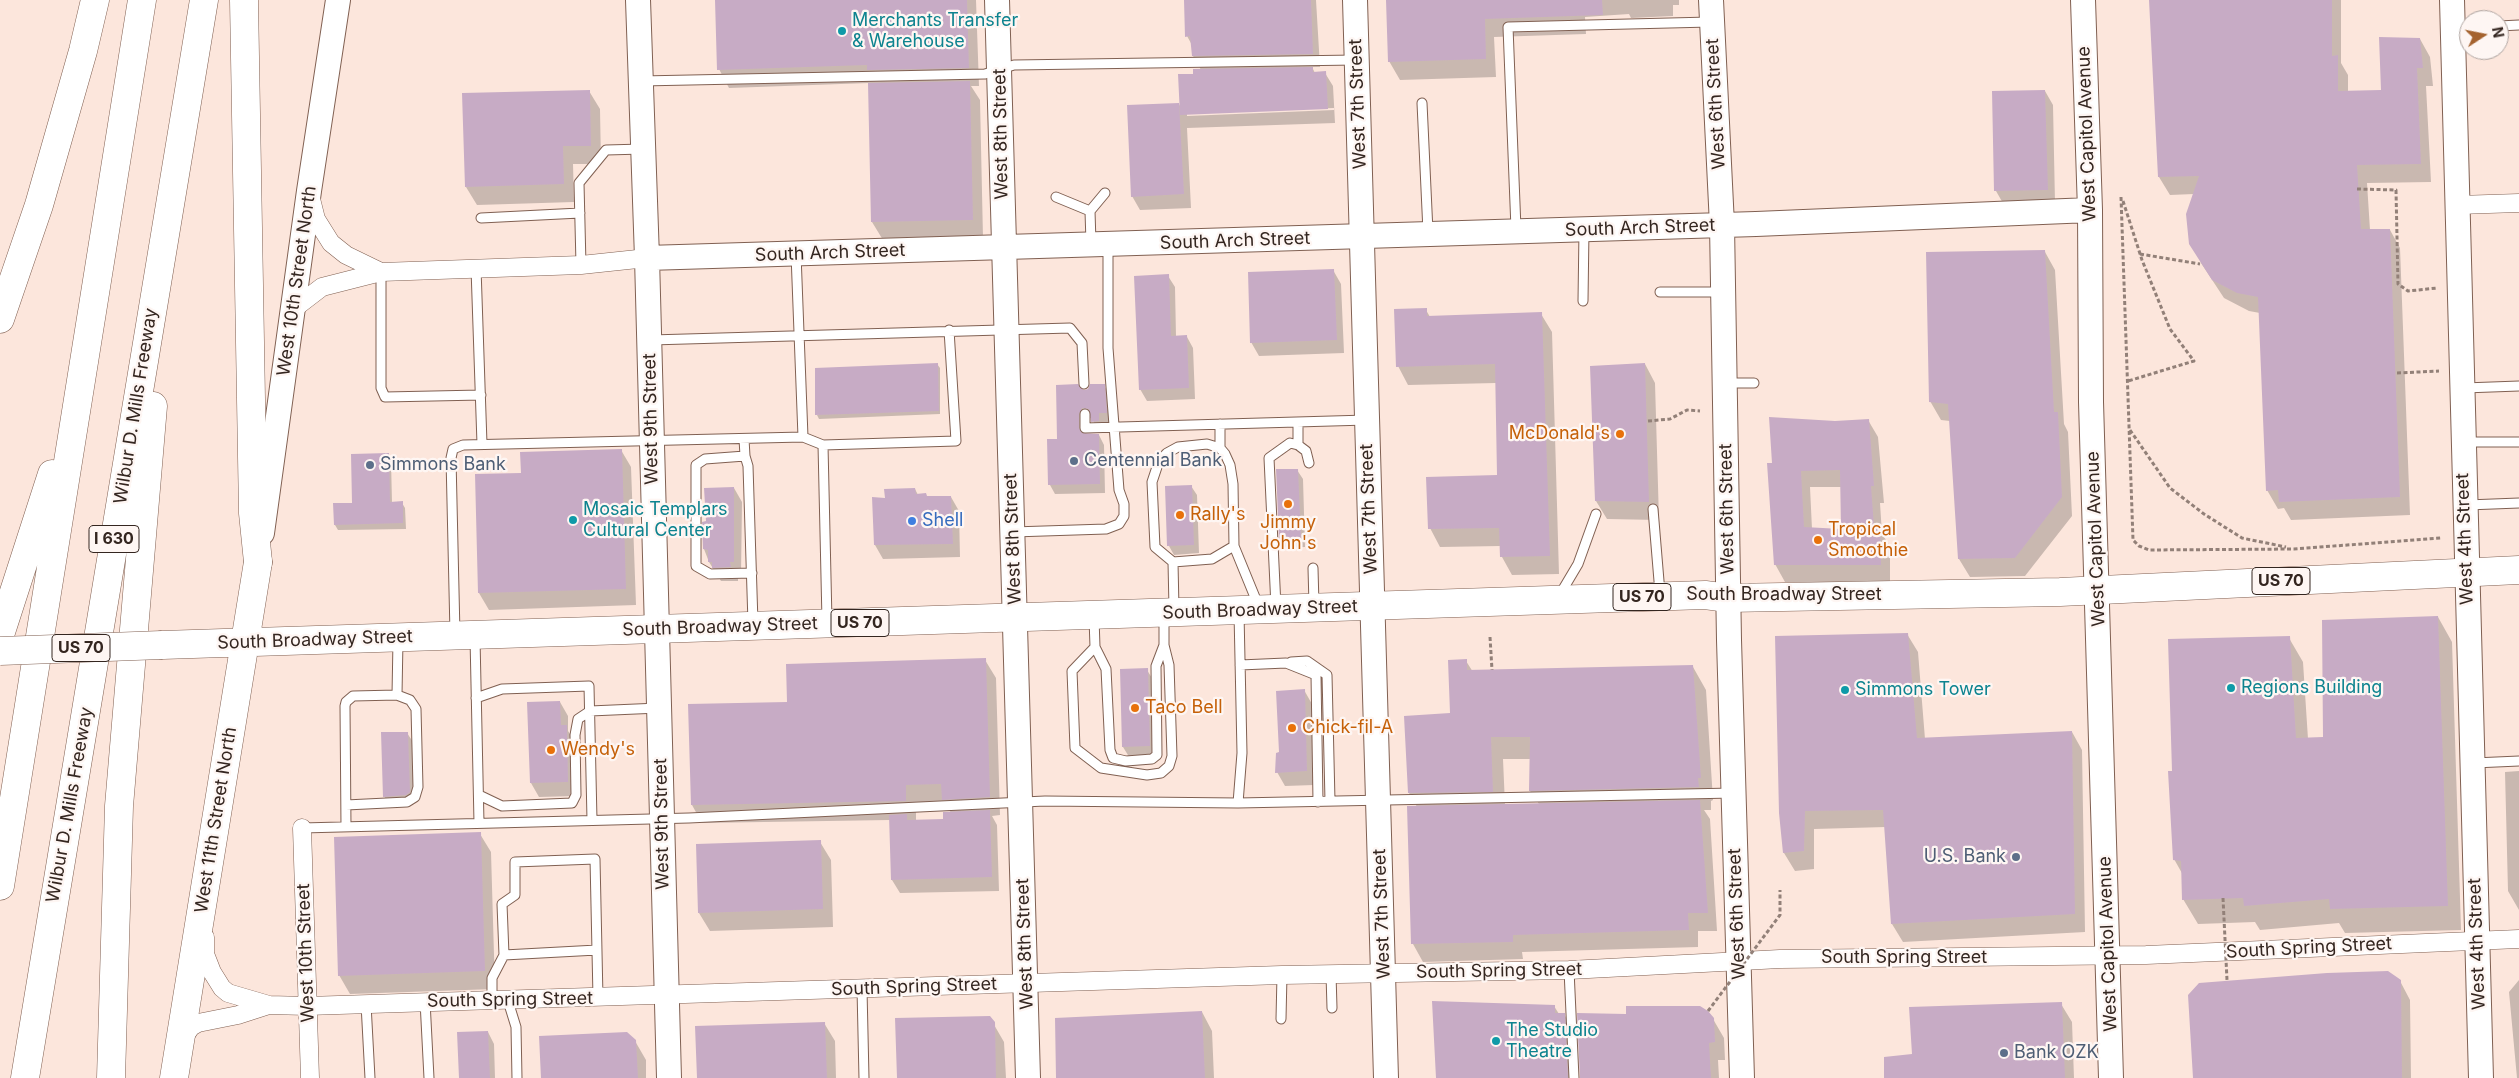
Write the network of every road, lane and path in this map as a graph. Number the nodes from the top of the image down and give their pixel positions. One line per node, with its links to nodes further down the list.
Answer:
1 (95, 0): 49 (main road)
2 (142, 0): 63 (main road)
3 (204, 0): 23 (main road, Wilbur D. Mills Freeway / I 630)
4 (244, 0): 91 (main road, West 11th Street North)
5 (338, 0): 20 (street, West 10th Street North)
6 (638, 0): 16 (street, West 9th Street)
7 (998, 0): 15 (street, West 8th Street)
8 (1355, 0): 13 (street, West 7th Street)
9 (2083, 0): 26 (street, West Capitol Avenue)
10 (2452, 0): 12 (street, West 4th Street)
11 (1711, 11): 30 (street, West 6th Street); 32 (lane)
12 (2459, 22)
13 (1356, 60): 15 (lane); 34 (street, West 7th Street)
14 (2460, 60): 25 (street, West 4th Street)
15 (999, 69): 16 (lane); 36 (street, West 8th Street)
16 (641, 81): 18 (street, West 9th Street)
17 (1422, 103): 33 (lane)
18 (644, 149): 28 (lane); 39 (street, West 9th Street)
19 (2358, 189): 44 (path)
20 (309, 190): 43 (street, South Arch Street); 48 (street, West 10th Street North)
21 (1105, 193): 27 (lane)
22 (1056, 197): 27 (lane)
23 (171, 198): 170 (main road, Wilbur D. Mills Freeway / I 630); 171 (main road)
24 (2519, 203): 25 (street)
25 (2458, 205): 61 (street, West 4th Street)
26 (2090, 210): 30 (street, South Arch Street); 97 (street, West Capitol Avenue)
27 (1090, 211): 35 (lane)
28 (580, 213): 29 (lane); 41 (lane)
29 (481, 218)
30 (1722, 226): 31 (street, South Arch Street); 46 (street, West 6th Street)
31 (1584, 230): 32 (street, South Arch Street); 47 (lane)
32 (1516, 232): 33 (street, South Arch Street)
33 (1428, 235): 34 (street, South Arch Street)
34 (1362, 238): 35 (street, South Arch Street); 66 (street, West 7th Street)
35 (1100, 245): 36 (street, South Arch Street); 70 (lane)
36 (1004, 248): 37 (street, South Arch Street); 50 (street, West 8th Street)
37 (796, 254): 39 (street, South Arch Street); 52 (lane)
38 (2140, 254): 40 (path); 56 (path); 56 (path)
39 (648, 258): 41 (street, South Arch Street); 53 (street, West 9th Street)
40 (2200, 264)
41 (581, 265): 42 (street, South Arch Street)
42 (476, 268): 43 (street, South Arch Street); 62 (lane)
43 (381, 272): 48 (street, South Arch Street); 62 (lane)
44 (2438, 288)
45 (1660, 292): 46 (lane)
46 (1723, 292): 57 (street, West 6th Street)
47 (1583, 302)
48 (292, 310): 91 (street, West 10th Street North)
49 (0, 319)
50 (1006, 328): 51 (lane); 59 (lane); 87 (street, West 8th Street)
51 (949, 330): 52 (lane); 78 (lane)
52 (800, 335): 53 (lane); 72 (lane)
53 (650, 340): 74 (street, West 9th Street)
54 (2439, 371): 55 (path)
55 (2397, 373)
56 (2128, 381): 71 (path)
57 (1724, 383): 58 (lane); 99 (street, West 6th Street)
58 (1754, 383)
59 (1084, 384)
60 (2519, 386): 61 (lane)
61 (2461, 388): 75 (street, West 4th Street)
62 (481, 395): 77 (lane)
63 (77, 398): 111 (main road); 140 (main road)
64 (1700, 411): 67 (path)
65 (1084, 414): 70 (lane)
66 (1367, 420): 68 (lane); 101 (street, West 7th Street)
67 (1648, 421)
68 (1298, 422): 69 (lane); 79 (lane)
69 (1220, 424): 70 (lane); 80 (lane)
70 (1113, 428): 87 (lane)
71 (2129, 428): 90 (path); 90 (path)
72 (803, 437): 73 (lane); 78 (lane)
73 (744, 439): 74 (lane); 81 (lane)
74 (652, 441): 77 (lane); 109 (street, West 9th Street)
75 (2462, 442): 76 (lane); 84 (street, West 4th Street)
76 (2519, 442)
77 (482, 444): 110 (lane)
78 (823, 445): 107 (lane)
79 (1298, 445): 82 (lane); 103 (lane)
80 (1220, 448): 89 (lane); 92 (lane)
81 (745, 456): 96 (lane); 96 (lane)
82 (1309, 462)
83 (2519, 503): 84 (lane)
84 (2464, 505): 95 (street, West 4th Street)
85 (1653, 509): 98 (lane)
86 (1596, 514): 100 (lane)
87 (1013, 532): 106 (street, West 8th Street)
88 (2441, 538): 90 (path)
89 (1234, 546): 92 (lane); 103 (lane)
90 (2294, 549)
91 (258, 562): 114 (main road, West 11th Street North)
92 (1173, 562): 104 (lane)
93 (1313, 568): 102 (lane)
94 (2519, 570): 95 (main road, South Broadway Street / US 70)
95 (2466, 572): 97 (main road, South Broadway Street / US 70); 126 (street, West 4th Street)
96 (752, 573): 108 (lane)
97 (2097, 590): 99 (main road, South Broadway Street / US 70); 148 (street, West Capitol Avenue)
98 (1660, 596): 99 (main road, South Broadway Street / US 70); 100 (main road, South Broadway Street / US 70)
99 (1728, 598): 127 (street, West 6th Street)
100 (1557, 600): 101 (main road, South Broadway Street / US 70)
101 (1372, 606): 102 (main road, South Broadway Street / US 70); 129 (street, West 7th Street)
102 (1314, 608): 103 (main road, South Broadway Street / US 70)
103 (1259, 610): 104 (main road, South Broadway Street / US 70); 119 (lane)
104 (1169, 612): 105 (main road, South Broadway Street / US 70); 115 (lane)
105 (1094, 615): 106 (main road, South Broadway Street / US 70); 116 (lane)
106 (1016, 618): 107 (main road, South Broadway Street / US 70); 132 (street, West 8th Street)
107 (827, 624): 108 (main road, South Broadway Street / US 70)
108 (753, 626): 109 (main road, South Broadway Street / US 70)
109 (657, 629): 110 (main road, South Broadway Street / US 70); 123 (street, West 9th Street)
110 (465, 635): 113 (main road, South Broadway Street / US 70); 122 (lane)
111 (0, 636)
112 (1490, 637): 120 (path)
113 (398, 638): 114 (main road, South Broadway Street / US 70); 121 (lane)
114 (245, 642): 117 (main road, South Broadway Street / US 70, bridge); 142 (main road, West 11th Street North)
115 (1164, 645): 116 (lane); 116 (lane)
116 (1095, 648)
117 (0, 651)
118 (1286, 663): 119 (lane); 130 (lane); 131 (lane)
119 (1240, 666): 133 (lane)
120 (1492, 670)
121 (398, 695): 134 (lane); 134 (lane)
122 (476, 698): 124 (lane); 128 (lane)
123 (659, 708): 124 (lane); 135 (street, West 9th Street)
124 (590, 711): 128 (lane); 136 (lane)
125 (2519, 761): 126 (lane)
126 (2472, 763): 145 (street, West 4th Street)
127 (1734, 793): 129 (lane); 149 (street, West 6th Street)
128 (479, 795): 137 (lane)
129 (1378, 799): 130 (lane); 151 (street, West 7th Street)
130 (1330, 801): 131 (lane)
131 (1318, 802): 133 (lane)
132 (1021, 803): 133 (lane); 135 (lane); 155 (street, West 8th Street)
133 (1238, 803)
134 (346, 805): 138 (lane)
135 (662, 818): 136 (lane); 157 (street, West 9th Street)
136 (592, 820): 137 (lane)
137 (479, 824): 138 (lane)
138 (346, 827): 139 (lane)
139 (302, 828): 163 (street, West 10th Street)
140 (0, 886)
141 (1780, 890): 165 (path, bridge)
142 (203, 896): 162 (street, South Spring Street); 169 (main road, West 11th Street North)
143 (2222, 898): 154 (path, bridge)
144 (2519, 939): 145 (street, South Spring Street)
145 (2477, 940): 148 (street, South Spring Street); 184 (street, West 4th Street)
146 (598, 950): 147 (lane); 147 (lane); 158 (lane)
147 (504, 955): 160 (lane)
148 (2108, 956): 149 (street, South Spring Street); 183 (street, West Capitol Avenue)
149 (1739, 963): 150 (street, South Spring Street); 182 (street, West 6th Street)
150 (1569, 970): 151 (street, South Spring Street); 166 (lane)
151 (1383, 972): 153 (street, South Spring Street); 180 (street, West 7th Street)
152 (1282, 974): 153 (street, South Spring Street); 155 (street, South Spring Street); 167 (lane)
153 (1331, 974): 164 (lane)
154 (2227, 980)
155 (1026, 984): 156 (street, South Spring Street); 179 (street, West 8th Street)
156 (862, 989): 157 (street, South Spring Street); 178 (lane)
157 (667, 995): 158 (street, South Spring Street); 177 (street, West 9th Street)
158 (598, 998): 160 (street, South Spring Street)
159 (425, 1001): 160 (street, South Spring Street); 161 (street, South Spring Street); 175 (lane)
160 (500, 1001): 176 (lane)
161 (366, 1004): 163 (street, South Spring Street); 174 (lane)
162 (269, 1005): 163 (street, South Spring Street); 169 (street, South Spring Street)
163 (307, 1006): 173 (street, West 10th Street)
164 (1332, 1008)
165 (1708, 1011)
166 (1572, 1013): 168 (lane); 181 (lane)
167 (1281, 1019)
168 (1580, 1030)
169 (179, 1045): 172 (main road, West 11th Street North)
170 (24, 1078)
171 (111, 1078)
172 (174, 1078)
173 (310, 1078)
174 (370, 1078)
175 (429, 1078)
176 (517, 1078)
177 (669, 1078)
178 (864, 1078)
179 (1028, 1078)
180 (1386, 1078)
181 (1574, 1078)
182 (1742, 1078)
183 (2111, 1078)
184 (2481, 1078)

